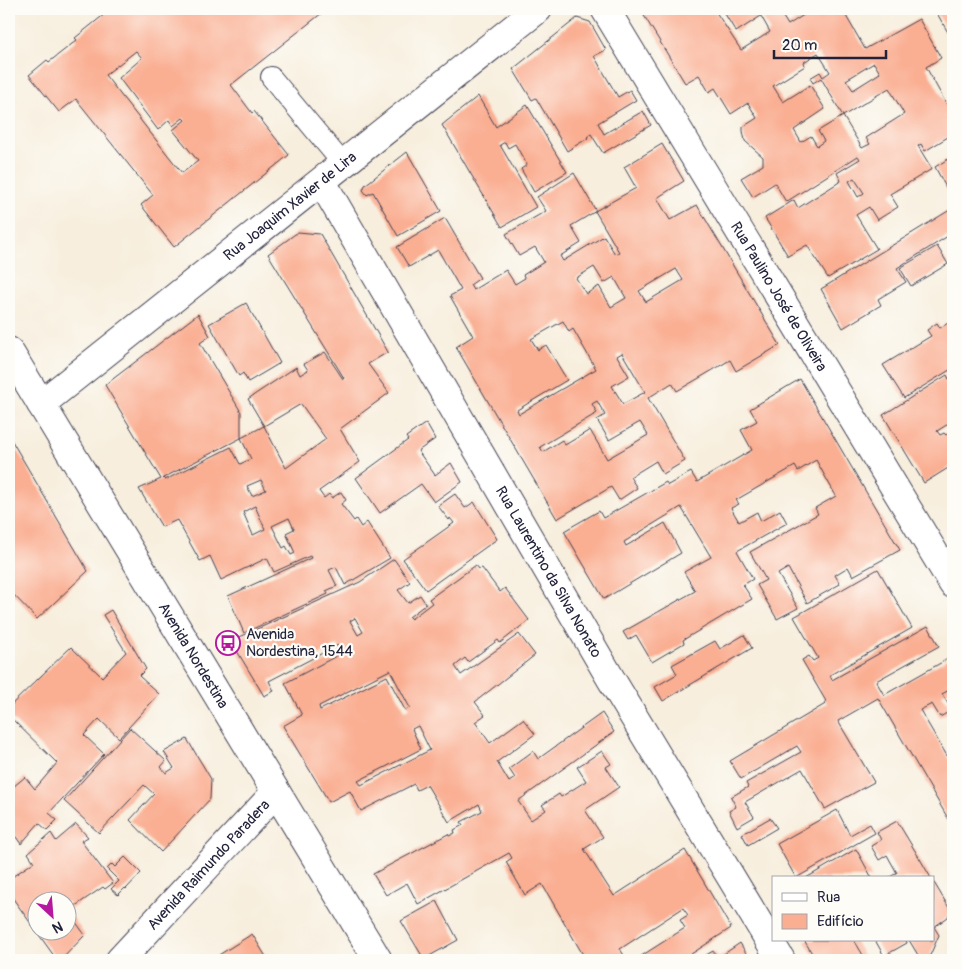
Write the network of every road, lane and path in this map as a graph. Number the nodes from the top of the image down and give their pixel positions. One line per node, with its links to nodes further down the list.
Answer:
1 (538, 9): 4 (street, Rua Joaquim Xavier de Lira)
2 (605, 9): 8 (street, Rua Paulino José de Oliveira)
3 (271, 77): 4 (lane)
4 (343, 164): 5 (street, Rua Joaquim Xavier de Lira)
5 (322, 182): 7 (street, Rua Joaquim Xavier de Lira); 12 (street, Rua Laurentino da Silva Nonato)
6 (9, 351): 7 (street, Avenida Nordestina)
7 (41, 404): 9 (street, Avenida Nordestina)
8 (953, 584)
9 (276, 792): 10 (street, Avenida Raimundo Paradera); 11 (street, Avenida Nordestina)
10 (120, 960)
11 (378, 960)
12 (781, 960)

